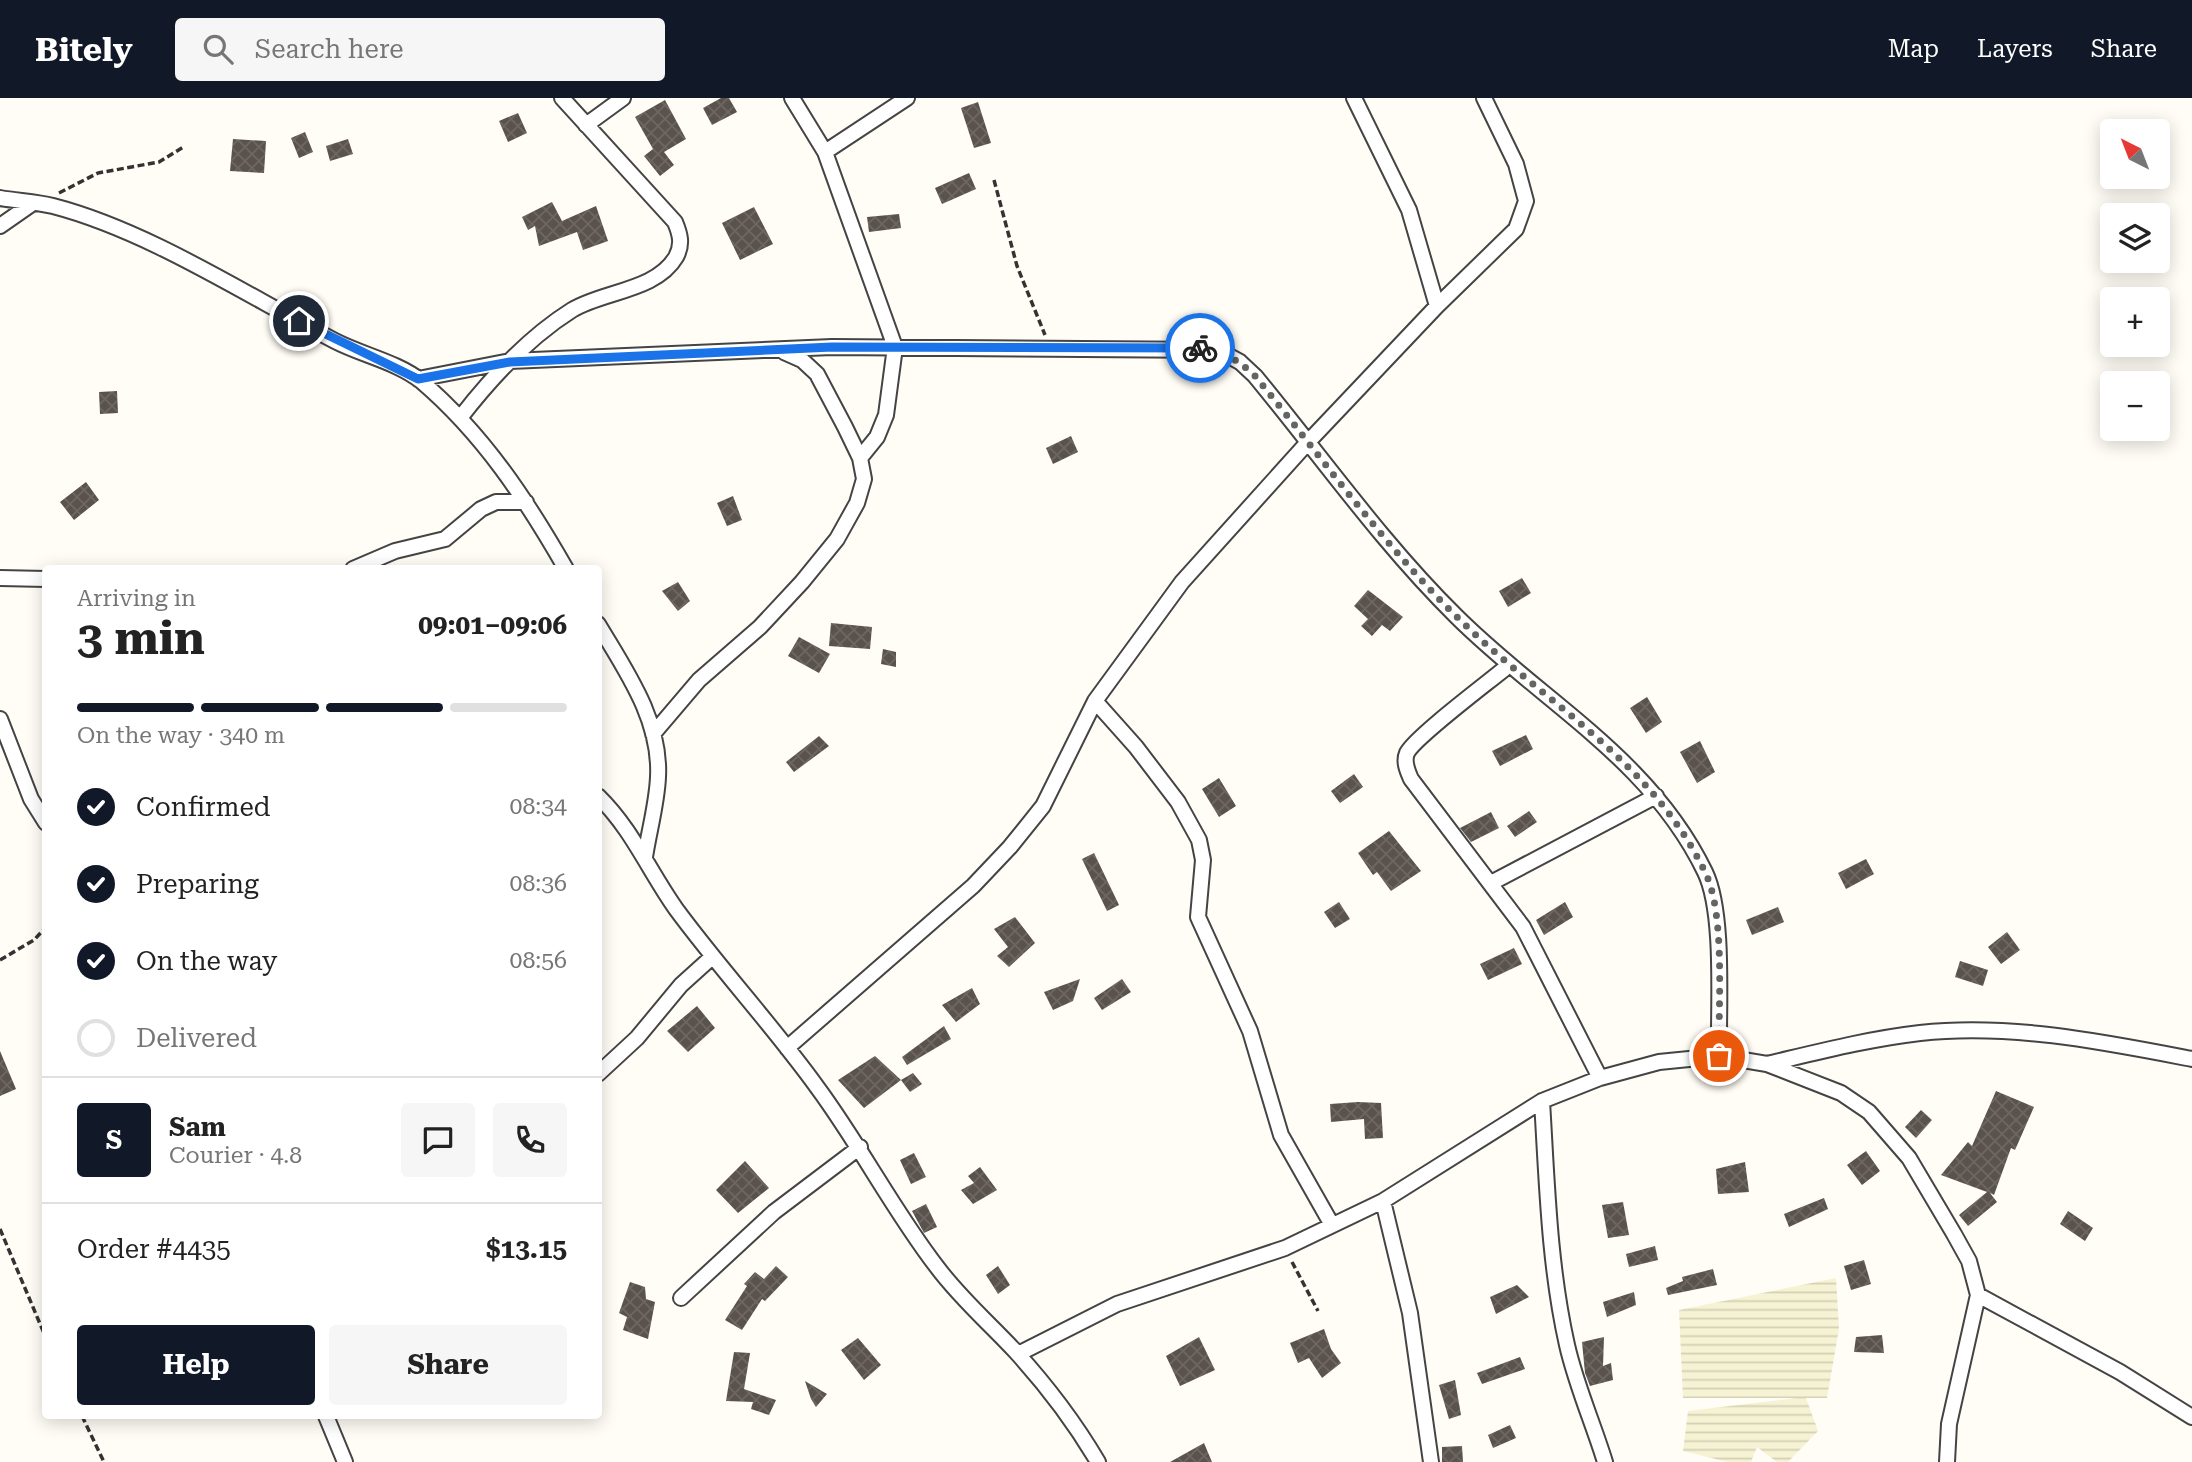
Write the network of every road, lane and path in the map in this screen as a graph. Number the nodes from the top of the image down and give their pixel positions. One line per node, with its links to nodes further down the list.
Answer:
1 (562, 98): 7 (street)
2 (623, 98): 7 (street)
3 (792, 98): 9 (street)
4 (907, 98): 9 (street)
5 (1354, 98): 14 (street)
6 (1484, 98): 14 (street)
7 (586, 125): 18 (street)
8 (185, 146): 12 (path)
9 (825, 152): 15 (street)
10 (994, 180): 17 (path)
11 (0, 198): 12 (street)
12 (38, 204): 13 (street); 19 (street)
13 (0, 226)
14 (1437, 306): 21 (street)
15 (895, 347): 16 (street); 17 (street); 22 (street)
16 (779, 350): 18 (street); 22 (street)
17 (1051, 350): 21 (street)
18 (510, 362): 19 (street); 20 (street)
19 (418, 379): 20 (street)
20 (460, 418): 23 (street)
21 (1308, 441): 29 (street); 30 (street)
22 (860, 458): 32 (street)
23 (526, 502): 24 (street); 25 (street)
24 (362, 565)
25 (564, 565)
26 (0, 578): 27 (street)
27 (42, 579)
28 (602, 631): 32 (street)
29 (1508, 666): 33 (street); 37 (street)
30 (1095, 701): 41 (street); 50 (street)
31 (0, 719): 35 (street)
32 (653, 734): 36 (street)
33 (1656, 796): 37 (street); 42 (street)
34 (602, 800): 36 (street)
35 (42, 817)
36 (645, 857): 39 (street)
37 (1491, 883): 46 (street)
38 (42, 931): 40 (path)
39 (712, 957): 41 (street); 45 (street)
40 (0, 960)
41 (787, 1048): 48 (street)
42 (1719, 1056): 44 (street); 46 (street)
43 (2192, 1059): 44 (street)
44 (1767, 1064): 53 (street)
45 (602, 1070)
46 (1600, 1077): 47 (street)
47 (1542, 1101): 49 (street); 65 (street)
48 (860, 1147): 54 (street); 57 (street)
49 (1383, 1201): 50 (street); 64 (street)
50 (1332, 1224): 52 (street)
51 (0, 1229): 56 (path)
52 (1284, 1248): 55 (path); 57 (street)
53 (1978, 1295): 58 (street); 66 (street)
54 (681, 1297)
55 (1318, 1311)
56 (42, 1329)
57 (1018, 1354): 63 (street)
58 (2192, 1417)
59 (83, 1419): 61 (path)
60 (327, 1419): 62 (street)
61 (104, 1462)
62 (345, 1462)
63 (1098, 1462)
64 (1431, 1462)
65 (1605, 1462)
66 (1947, 1462)

